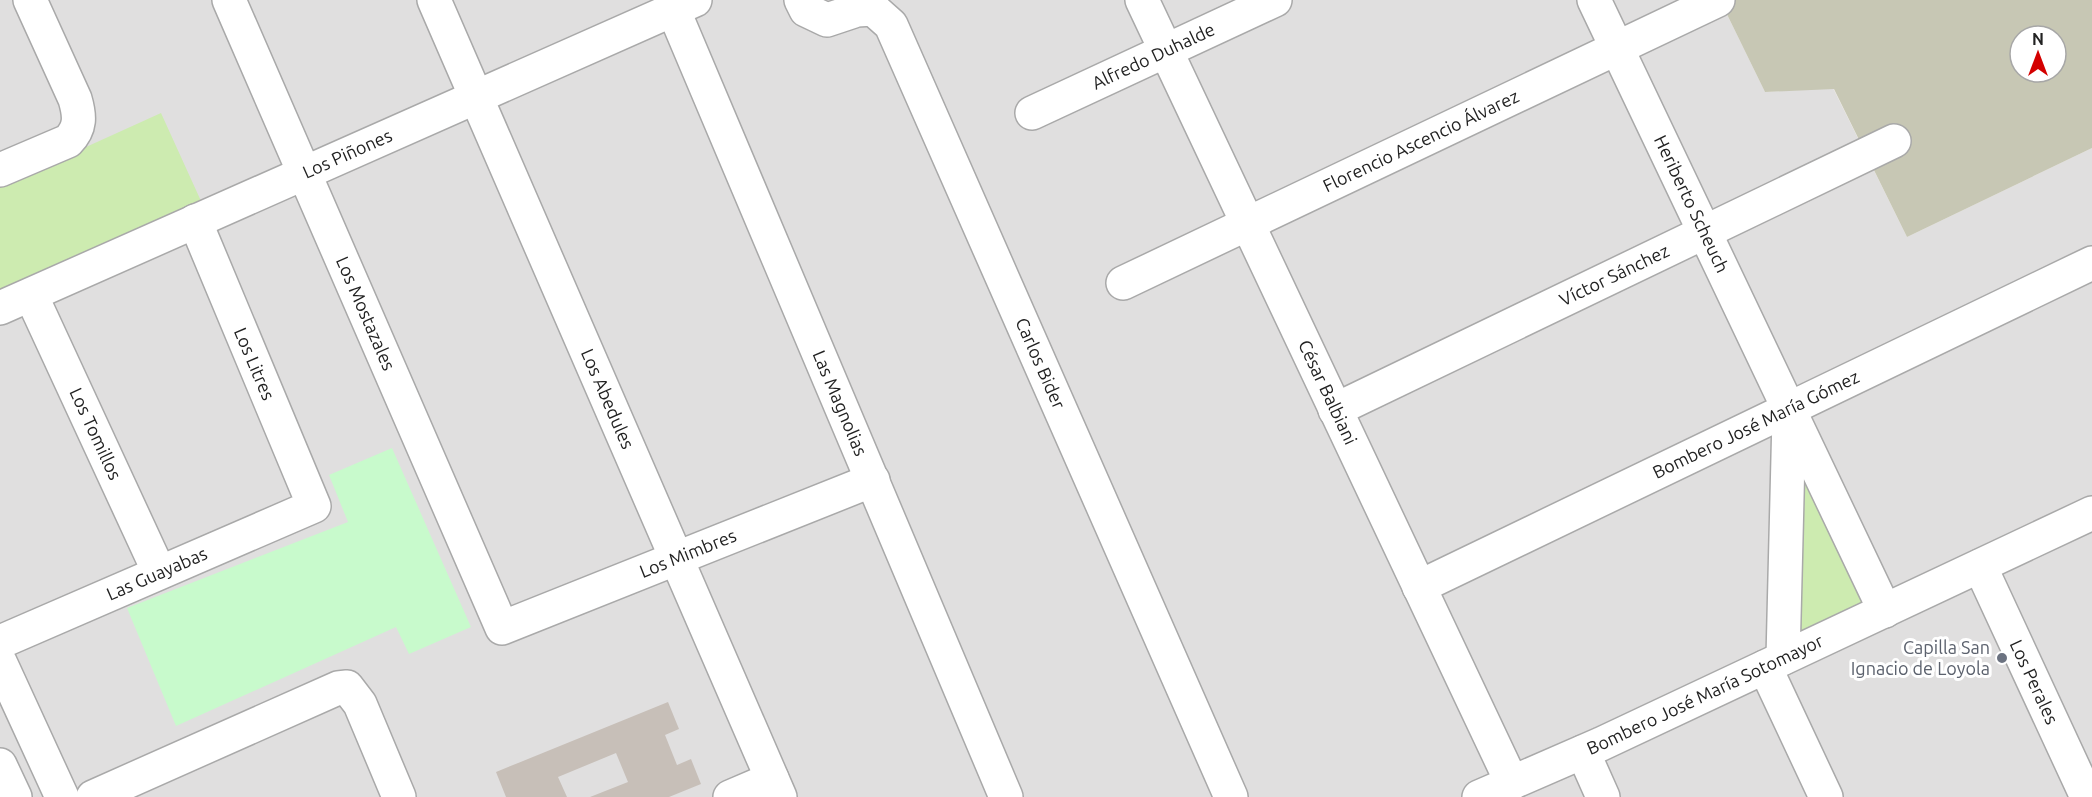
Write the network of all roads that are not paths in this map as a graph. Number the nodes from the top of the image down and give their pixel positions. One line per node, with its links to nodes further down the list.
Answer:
1 (30, 0): 15 (street)
2 (229, 0): 16 (street, Los Mostazales)
3 (434, 0): 12 (street, Los Abedules)
4 (801, 0): 49 (street, Carlos Bider)
5 (1142, 0): 11 (street, César Balbiani)
6 (1275, 0): 11 (street, Alfredo Duhalde)
7 (1594, 0): 10 (street, Heriberto Scheuch)
8 (1718, 0): 10 (street, Florencio Ascencio Álvarez)
9 (684, 4): 12 (street, Los Piñones); 26 (street, Las Magnolias)
10 (1617, 48): 18 (street, Florencio Ascencio Álvarez); 19 (street, Heriberto Scheuch)
11 (1166, 51): 13 (street, Alfredo Duhalde); 18 (street, César Balbiani)
12 (476, 97): 16 (street, Los Piñones); 29 (street, Los Abedules)
13 (1032, 113)
14 (1894, 141): 19 (street, Víctor Sánchez)
15 (0, 170)
16 (304, 172): 17 (street, Los Piñones); 34 (street, Los Mostazales)
17 (195, 221): 22 (street, Los Piñones); 27 (street, Los Litres)
18 (1248, 223): 21 (street, Florencio Ascencio Álvarez); 25 (street, César Balbiani)
19 (1705, 233): 24 (street, Heriberto Scheuch); 25 (street, Víctor Sánchez)
20 (2092, 263): 24 (street, Bombero José María Gómez)
21 (1123, 283)
22 (30, 295): 23 (street, Los Piñones); 31 (street, Los Tomillos)
23 (0, 308)
24 (1789, 409): 32 (street, Bombero José María Gómez); 33 (street, Heriberto Scheuch); 37 (street, Heriberto Scheuch)
25 (1335, 410): 32 (street, César Balbiani)
26 (873, 480): 29 (street, Los Mimbres); 48 (street, Las Magnolias)
27 (314, 506): 31 (street, Las Guayabas)
28 (2092, 513): 30 (street, Bombero José María Sotomayor)
29 (676, 559): 34 (street, Los Mimbres); 42 (street, Los Abedules)
30 (1980, 566): 33 (street, Bombero José María Sotomayor); 39 (street, Los Perales)
31 (159, 572): 35 (street, Las Guayabas)
32 (1419, 587): 41 (street, César Balbiani)
33 (1885, 610): 37 (street, Bombero José María Sotomayor)
34 (502, 628)
35 (0, 642)
36 (0, 662): 44 (street)
37 (1774, 663): 38 (street, Bombero José María Sotomayor); 52 (street, Heriberto Scheuch)
38 (1583, 752): 41 (street, Bombero José María Sotomayor); 51 (street)
39 (2081, 754): 53 (street, Los Perales)
40 (0, 765): 43 (street)
41 (1512, 783): 50 (street, Bombero José María Sotomayor)
42 (776, 788): 47 (street)
43 (15, 797)
44 (62, 797)
45 (93, 797): 46 (street)
46 (399, 797)
47 (730, 797)
48 (1006, 797)
49 (1231, 797)
50 (1479, 797)
51 (1603, 797)
52 (1826, 797)
53 (2087, 797)

